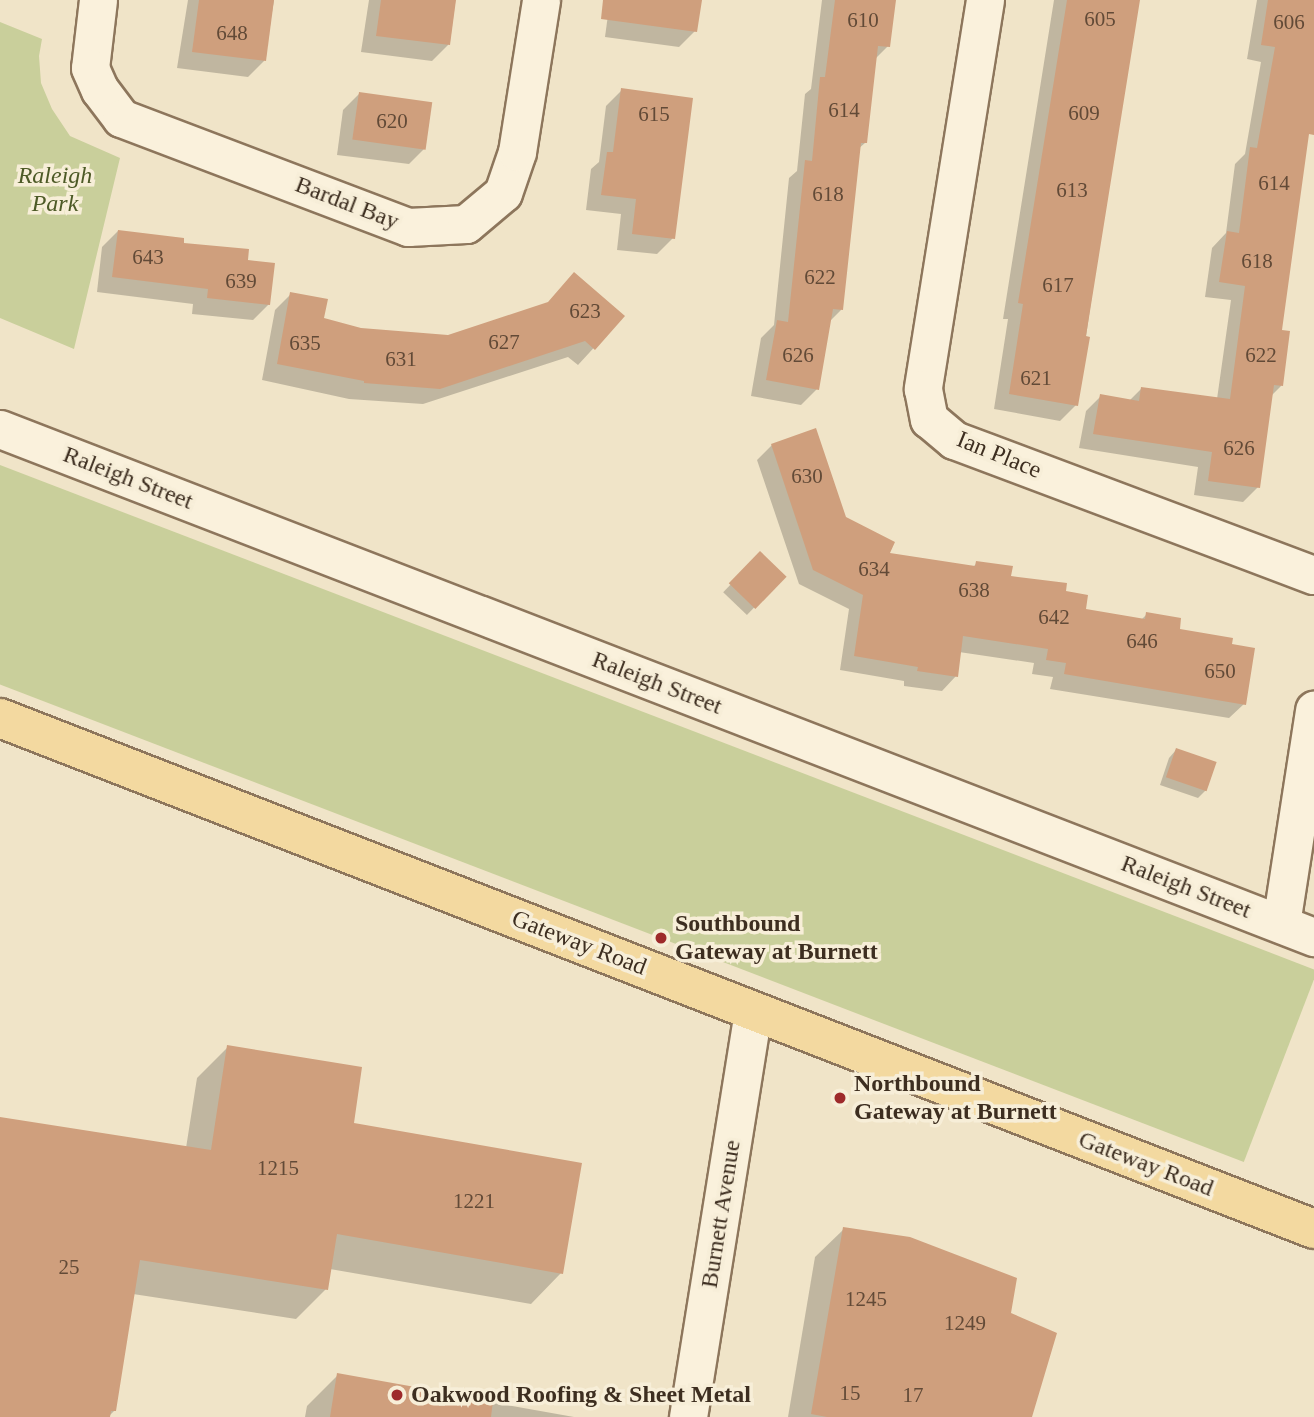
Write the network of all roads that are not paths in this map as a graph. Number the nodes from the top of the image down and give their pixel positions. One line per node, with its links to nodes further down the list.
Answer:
1 (99, 0): 2 (street, Bardal Bay)
2 (541, 0)
3 (985, 0): 5 (street, Ian Place)
4 (0, 429): 8 (street, Raleigh Street)
5 (1314, 575)
6 (1314, 710): 8 (street)
7 (0, 718): 9 (main road, Gateway Road)
8 (1298, 931)
9 (753, 1011): 10 (main road, Gateway Road); 11 (street, Burnett Avenue)
10 (1314, 1229)
11 (688, 1417)

